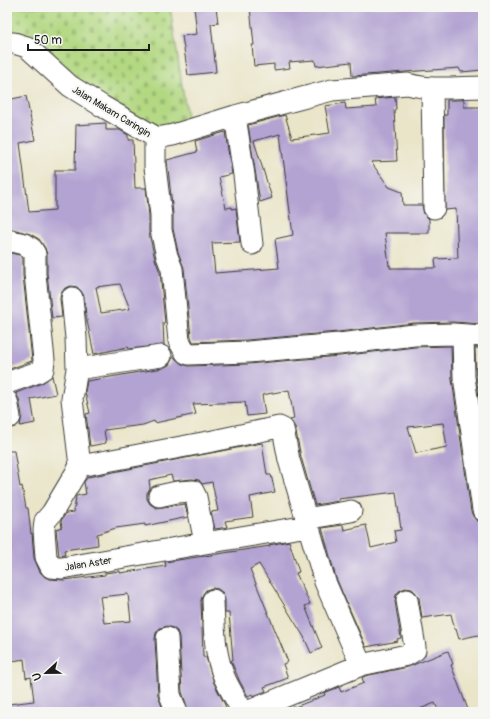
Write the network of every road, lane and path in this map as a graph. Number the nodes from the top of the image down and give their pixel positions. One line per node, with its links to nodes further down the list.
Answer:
1 (7, 43): 5 (street, Jalan Makam Caringin)
2 (483, 87): 3 (street, Jalan Makam Caringin)
3 (432, 88): 4 (street, Jalan Makam Caringin); 6 (street)
4 (244, 114): 5 (street, Jalan Makam Caringin); 8 (street)
5 (154, 136): 10 (street)
6 (434, 208)
7 (7, 240): 13 (street)
8 (252, 244)
9 (72, 298): 12 (street)
10 (473, 336): 18 (street)
11 (162, 356): 12 (street)
12 (77, 369): 16 (street)
13 (7, 383)
14 (7, 400): 15 (street)
15 (7, 417)
16 (80, 466): 20 (street); 21 (street, Jalan Aster)
17 (159, 496): 21 (street)
18 (483, 510)
19 (351, 511): 20 (street, Jalan Aster)
20 (307, 523): 21 (street, Jalan Aster); 25 (street)
21 (205, 543)
22 (213, 600): 27 (street)
23 (407, 600): 25 (street)
24 (167, 638): 26 (street)
25 (361, 665): 28 (street)
26 (177, 712)
27 (243, 712)
28 (247, 712)

